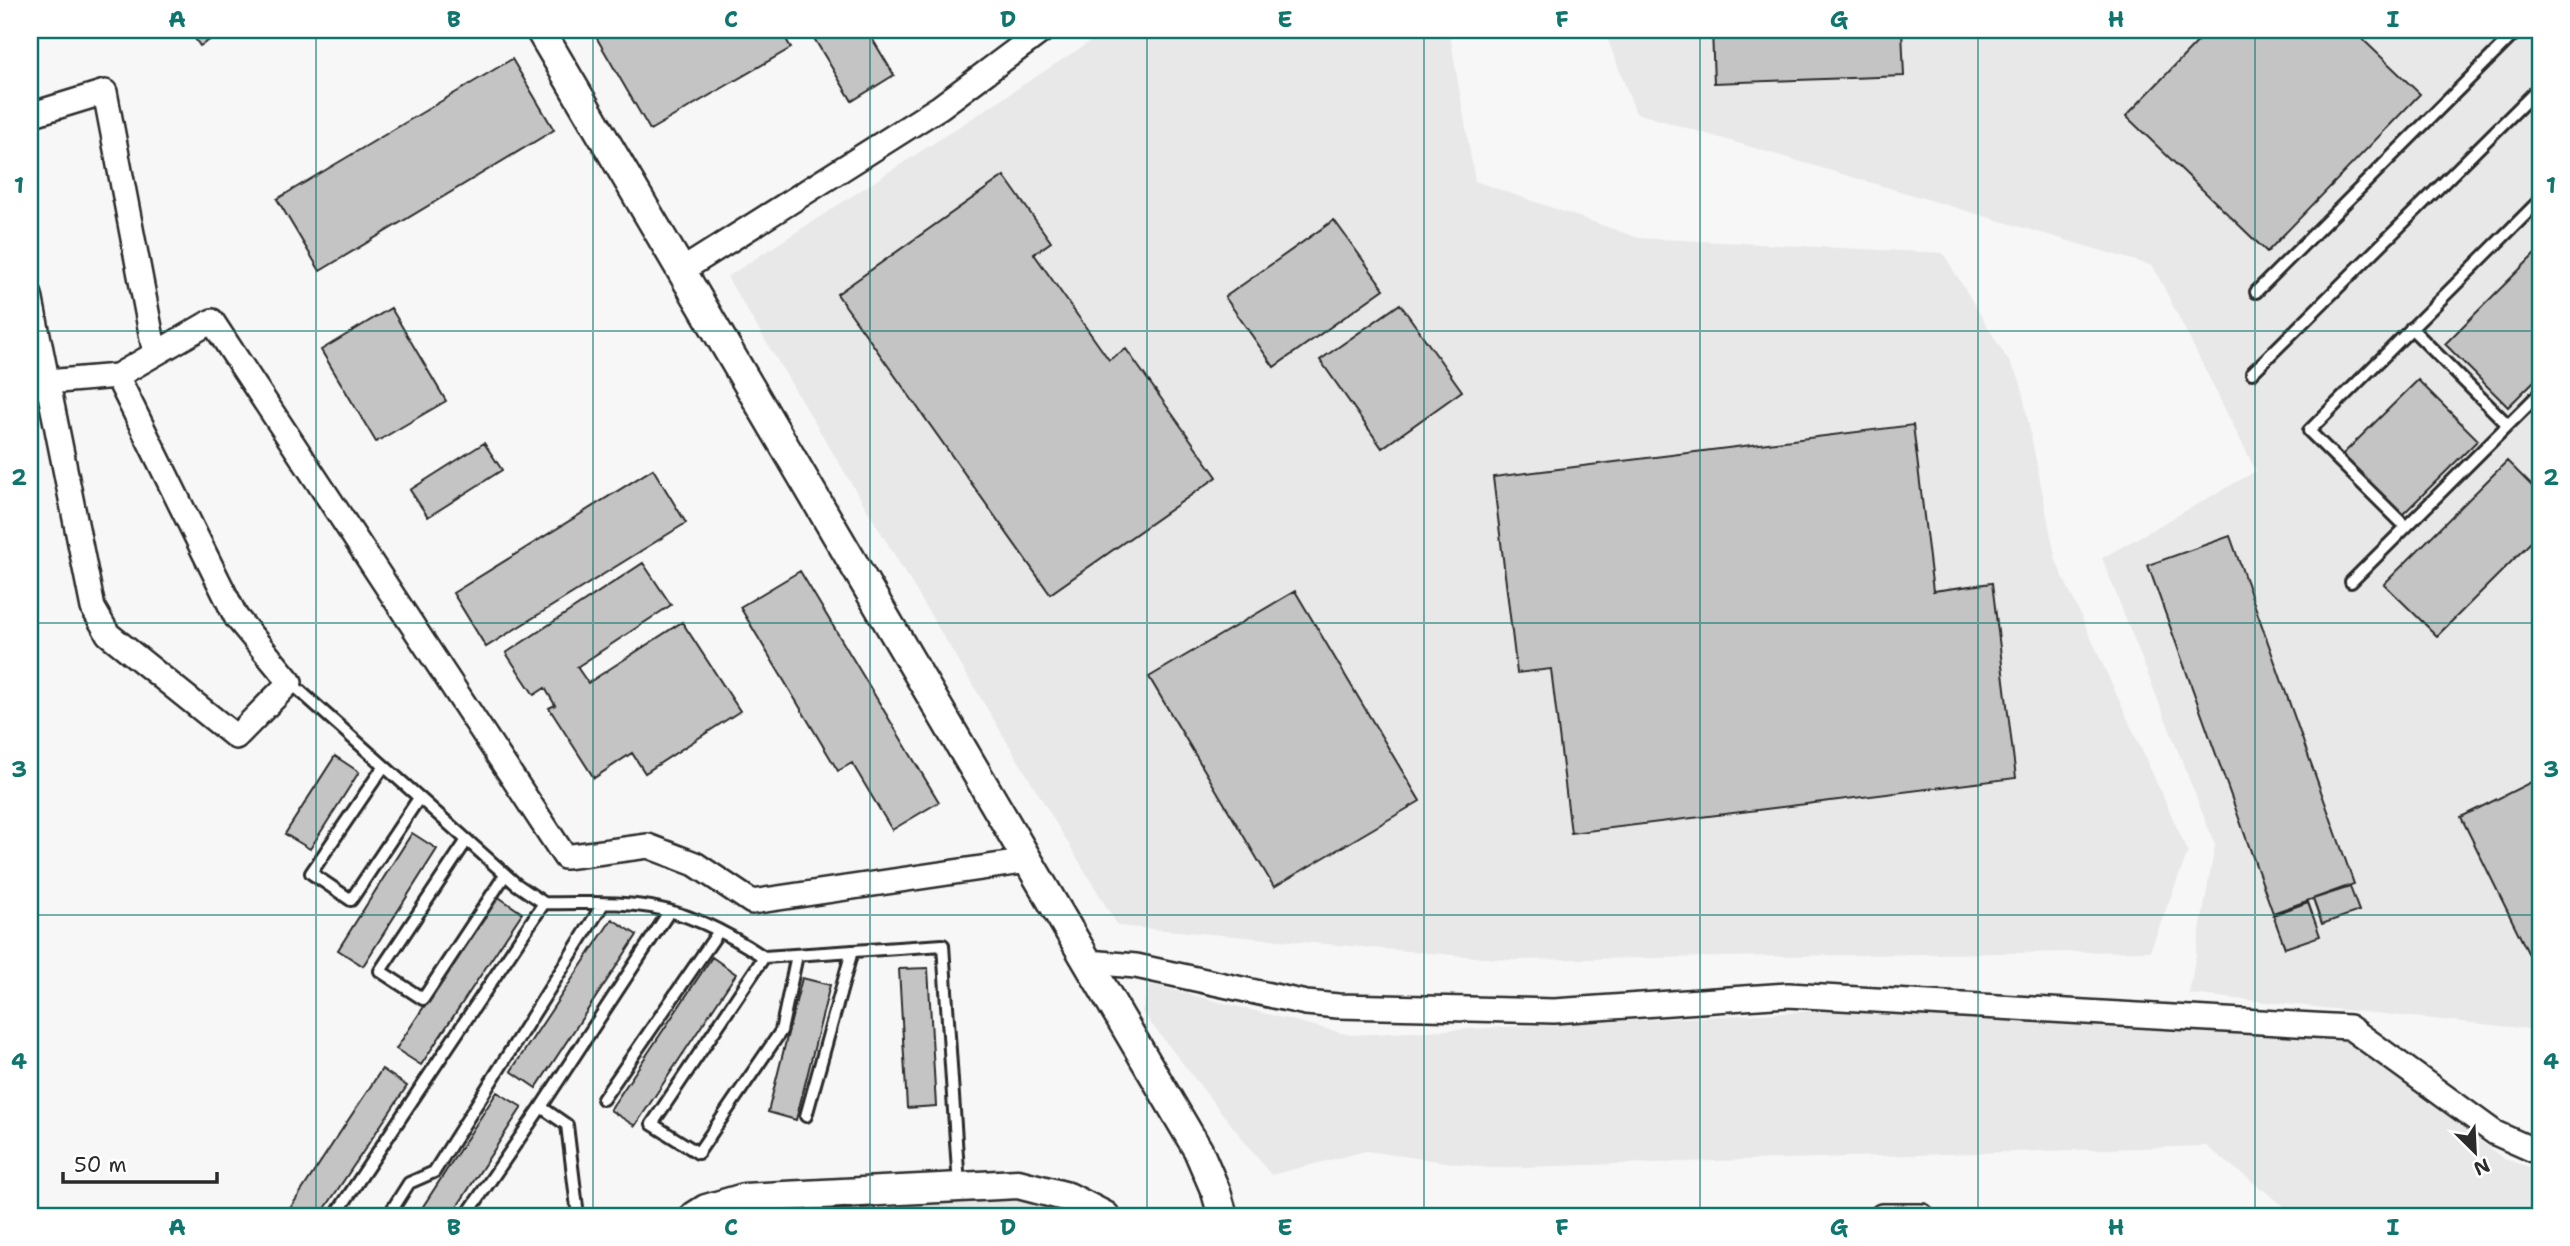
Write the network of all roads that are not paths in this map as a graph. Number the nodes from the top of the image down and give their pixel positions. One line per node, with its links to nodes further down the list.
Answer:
1 (540, 30): 7 (street)
2 (1043, 30): 7 (street)
3 (2518, 30): 8 (lane)
4 (2540, 87): 12 (lane)
5 (30, 115): 11 (street)
6 (2540, 200): 10 (lane)
7 (681, 271): 23 (street)
8 (2256, 292)
9 (30, 295): 14 (street)
10 (2411, 328): 16 (lane); 17 (lane)
11 (155, 354): 13 (street); 23 (street)
12 (2252, 373)
13 (117, 376): 14 (street); 19 (street)
14 (38, 385): 19 (street)
15 (2540, 393): 16 (lane)
16 (2508, 425): 17 (lane)
17 (2406, 527): 18 (lane)
18 (2351, 582)
19 (290, 682): 20 (lane)
20 (384, 766): 21 (lane); 21 (lane)
21 (419, 798): 22 (lane)
22 (467, 840): 24 (lane); 24 (lane)
23 (1028, 861): 32 (street)
24 (505, 875): 25 (lane)
25 (544, 903): 26 (lane); 38 (lane)
26 (603, 904): 27 (lane); 39 (lane)
27 (668, 912): 28 (lane); 34 (lane)
28 (719, 931): 31 (lane); 33 (lane)
29 (852, 951): 30 (lane); 35 (lane); 37 (lane)
30 (797, 954): 31 (lane); 31 (lane)
31 (764, 957)
32 (1088, 962): 36 (street); 44 (street)
33 (603, 1099)
34 (541, 1107): 40 (lane); 41 (lane)
35 (806, 1116)
36 (2540, 1153)
37 (959, 1187): 42 (street); 43 (street)
38 (335, 1216)
39 (388, 1216)
40 (466, 1216)
41 (578, 1216)
42 (695, 1216)
43 (1105, 1216)
44 (1223, 1216)
45 (1882, 1216): 46 (street)
46 (1922, 1216)

